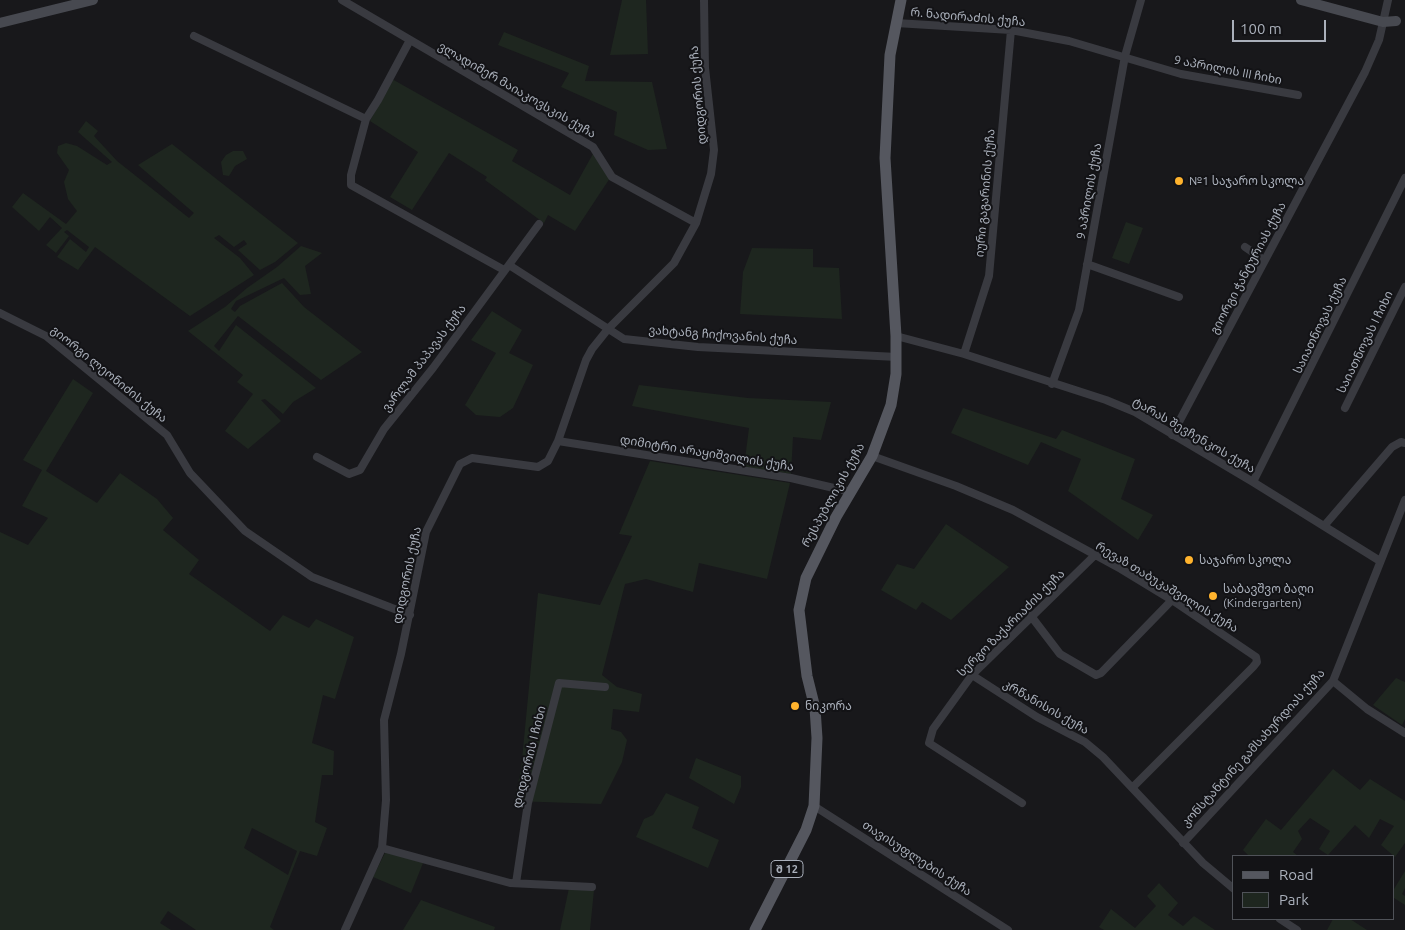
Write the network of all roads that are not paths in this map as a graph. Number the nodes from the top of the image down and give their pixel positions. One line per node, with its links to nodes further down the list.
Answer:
1 (93, 0): 11 (street)
2 (342, 0): 15 (street, ვლადიმერ მაიაკოვსკის ქუჩა)
3 (704, 0): 20 (street, დიდგორის ქუჩა)
4 (901, 0): 12 (main road, რესპუბლიკის ქუჩა)
5 (1141, 0): 16 (street, 9 აპრილის ქუჩა)
6 (1301, 0): 9 (street)
7 (1326, 0): 9 (street)
8 (1388, 0): 9 (street, გიორგი ჭანტურიას ქუჩა)
9 (1384, 19): 10 (street); 23 (street, გიორგი ჭანტურიას ქუჩა)
10 (1400, 22)
11 (0, 23)
12 (896, 23): 13 (street, რ. ნადირაძის ქუჩა); 30 (main road, რესპუბლიკის ქუჩა)
13 (1011, 30): 16 (street, რ. ნადირაძის ქუჩა); 31 (street, იური გაგარინის ქუჩა)
14 (194, 36): 18 (street)
15 (410, 40): 18 (street); 20 (street, ვლადიმერ მაიაკოვსკის ქუჩა)
16 (1125, 56): 17 (street, 9 აპრილის III ჩიხი); 24 (street, 9 აპრილის ქუჩა)
17 (1298, 95)
18 (366, 119): 25 (street, ვახტანგ ჩიქოვანის ქუჩა)
19 (1405, 178): 40 (street, საიათნოვას ქუჩა)
20 (696, 223): 29 (street, დიდგორის ქუჩა)
21 (539, 224): 25 (street, ვარლამ პაპავას ქუჩა)
22 (1245, 247): 23 (street)
23 (1264, 260): 35 (street, გიორგი ჭანტურიას ქუჩა)
24 (1087, 264): 27 (street); 33 (street, 9 აპრილის ქუჩა)
25 (507, 267): 29 (street, ვახტანგ ჩიქოვანის ქუჩა); 39 (street, ვარლამ პაპავას ქუჩა)
26 (1405, 287): 34 (street, საიათნოვას I ჩიხი)
27 (1179, 297)
28 (0, 313): 47 (street, გიორგი ლეონიძის ქუჩა)
29 (608, 329): 32 (street, ვახტანგ ჩიქოვანის ქუჩა); 36 (street, დიდგორის ქუჩა)
30 (896, 336): 31 (street, ტარას შევჩენკოს ქუჩა); 32 (main road, რესპუბლიკის ქუჩა)
31 (964, 354): 33 (street, ტარას შევჩენკოს ქუჩა)
32 (897, 357): 38 (main road, რესპუბლიკის ქუჩა)
33 (1052, 384): 35 (street, ტარას შევჩენკოს ქუჩა)
34 (1345, 408)
35 (1172, 435): 40 (street, ტარას შევჩენკოს ქუჩა)
36 (558, 441): 41 (street, დიმიტრი არაყიშვილის ქუჩა); 47 (street, დიდგორის ქუჩა)
37 (1405, 443): 43 (street)
38 (872, 456): 41 (main road, რესპუბლიკის ქუჩა); 44 (street, რევაზ თაბუკაშვილის ქუჩა)
39 (317, 457)
40 (1253, 482): 43 (street, ტარას შევჩენკოს ქუჩა)
41 (851, 492): 55 (main road, რესპუბლიკის ქუჩა)
42 (1405, 500): 45 (street, კონსტანტინე გამსახურდიას ქუჩა)
43 (1324, 526): 45 (street, ტარას შევჩენკოს ქუჩა)
44 (1095, 555): 46 (street, რევაზ თაბუკაშვილის ქუჩა); 48 (street, სერგო ზაქარიაძის ქუჩა)
45 (1380, 561): 50 (street, კონსტანტინე გამსახურდიას ქუჩა)
46 (1172, 600): 48 (street); 53 (street, რევაზ თაბუკაშვილის ქუჩა)
47 (410, 615): 57 (street, დიდგორის ქუჩა)
48 (1032, 616): 49 (street, სერგო ზაქარიაძის ქუჩა)
49 (972, 675): 53 (street, კრწანისის ქუჩა); 54 (street, სერგო ზაქარიაძის ქუჩა)
50 (1333, 681): 52 (street); 56 (street, კონსტანტინე გამსახურდიას ქუჩა)
51 (605, 687): 58 (street, დიდგორის I ჩიხი)
52 (1405, 733)
53 (1133, 787): 56 (street, კრწანისის ქუჩა)
54 (1022, 804)
55 (814, 806): 63 (main road, რესპუბლიკის ქუჩა / შ 12); 64 (street, თავისუფლების ქუჩა)
56 (1183, 843): 60 (street, კრწანისის ქუჩა)
57 (382, 848): 58 (street); 62 (street, დიდგორის ქუჩა)
58 (516, 883): 59 (street)
59 (592, 887)
60 (1232, 887)
61 (1282, 920): 65 (street)
62 (345, 930)
63 (755, 930)
64 (1008, 930)
65 (1297, 930)

